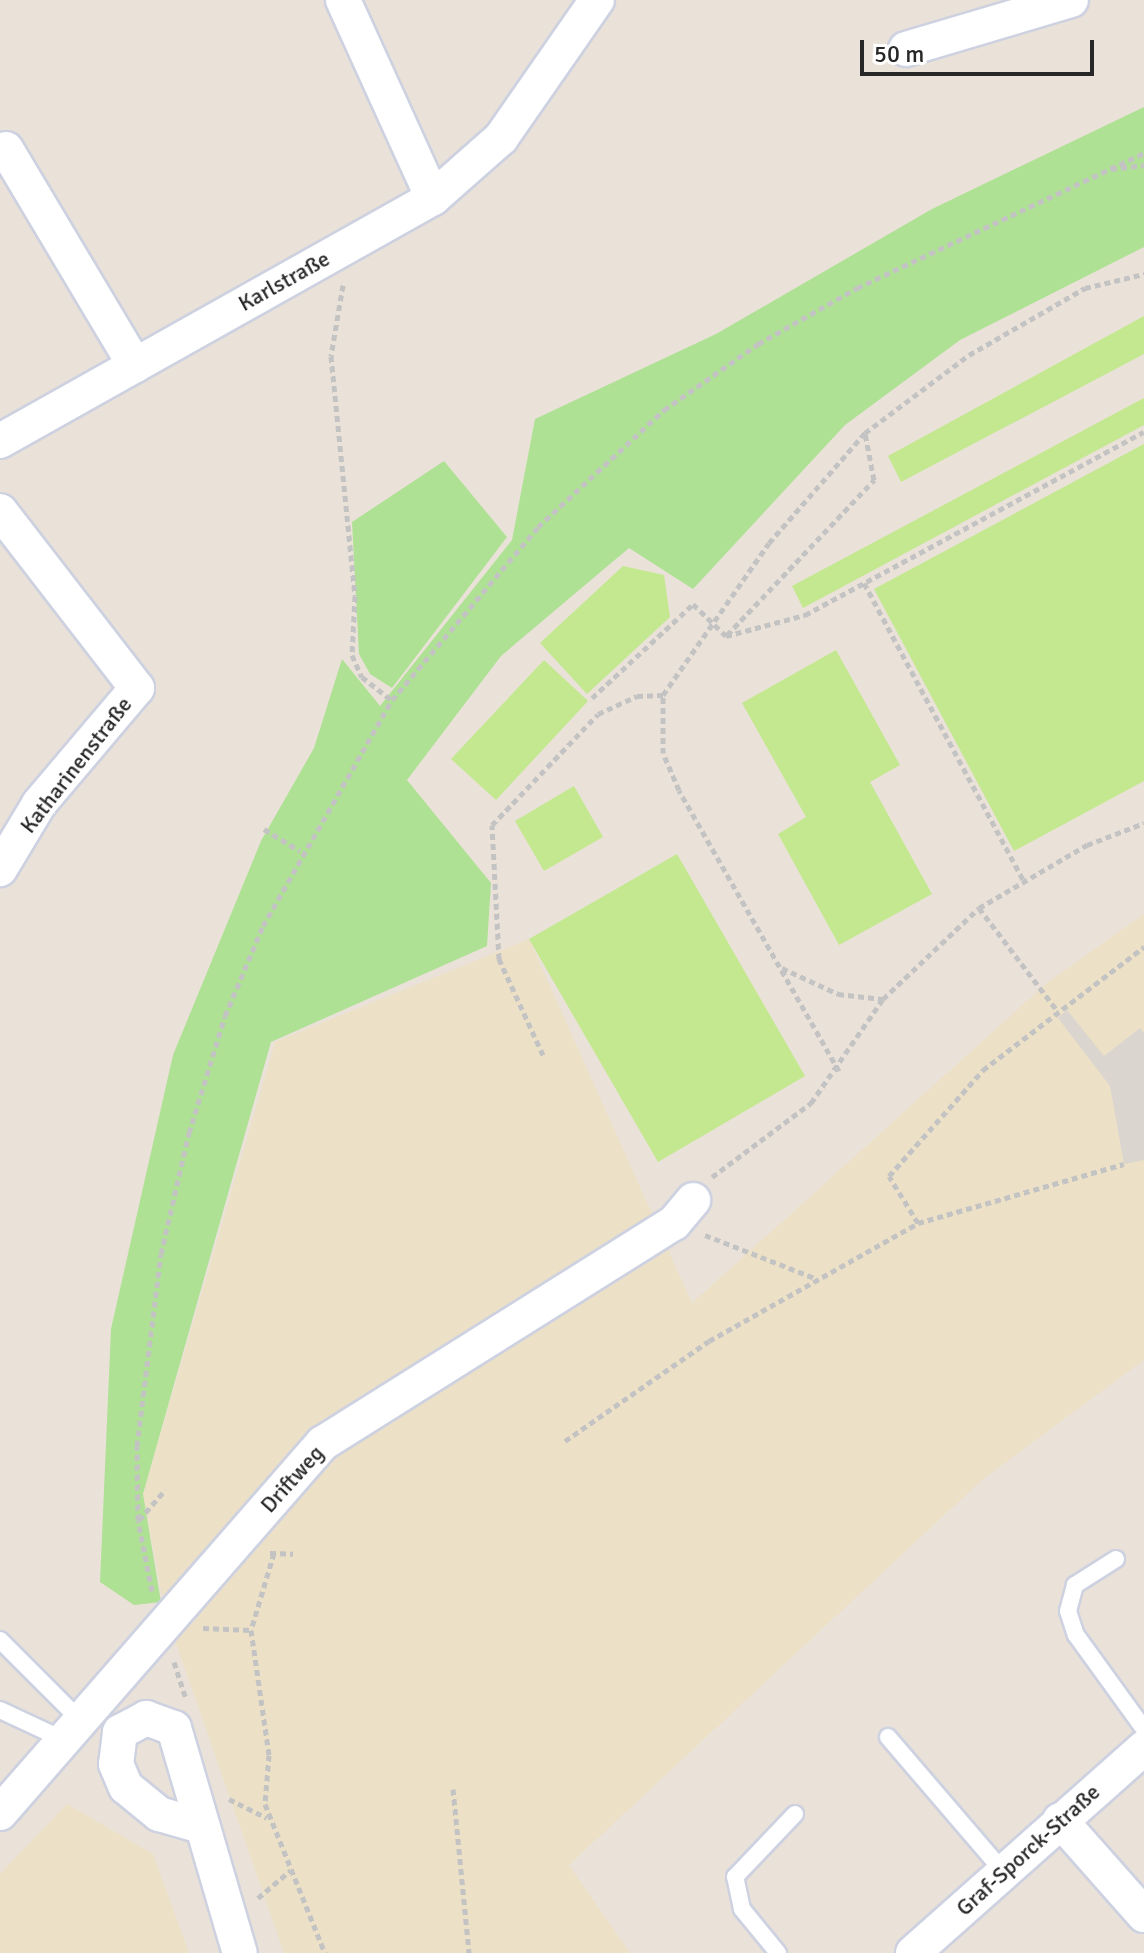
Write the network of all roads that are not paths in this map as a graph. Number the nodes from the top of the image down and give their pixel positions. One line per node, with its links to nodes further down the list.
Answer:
1 (343, 0): 6 (street)
2 (597, 0): 6 (street, Karlstraße)
3 (1071, 0): 4 (street)
4 (906, 49)
5 (6, 149): 7 (street)
6 (433, 198): 7 (street, Karlstraße)
7 (135, 365): 8 (street, Karlstraße)
8 (0, 441)
9 (0, 511): 10 (street, Katharinenstraße)
10 (0, 869)
11 (684, 1211): 15 (street, Driftweg)
12 (1116, 1559): 16 (lane)
13 (0, 1640): 15 (lane)
14 (0, 1710): 15 (lane)
15 (79, 1723): 17 (street); 20 (street, Driftweg)
16 (1144, 1729)
17 (120, 1732): 23 (street); 23 (street)
18 (888, 1737): 24 (lane)
19 (1144, 1748): 22 (street, Graf-Sporck-Straße)
20 (0, 1813)
21 (795, 1814): 27 (lane)
22 (1060, 1820): 24 (street, Graf-Sporck-Straße); 25 (street)
23 (197, 1825): 26 (street)
24 (1003, 1871): 28 (street, Graf-Sporck-Straße)
25 (1144, 1915)
26 (240, 1953)
27 (778, 1953)
28 (913, 1953)

